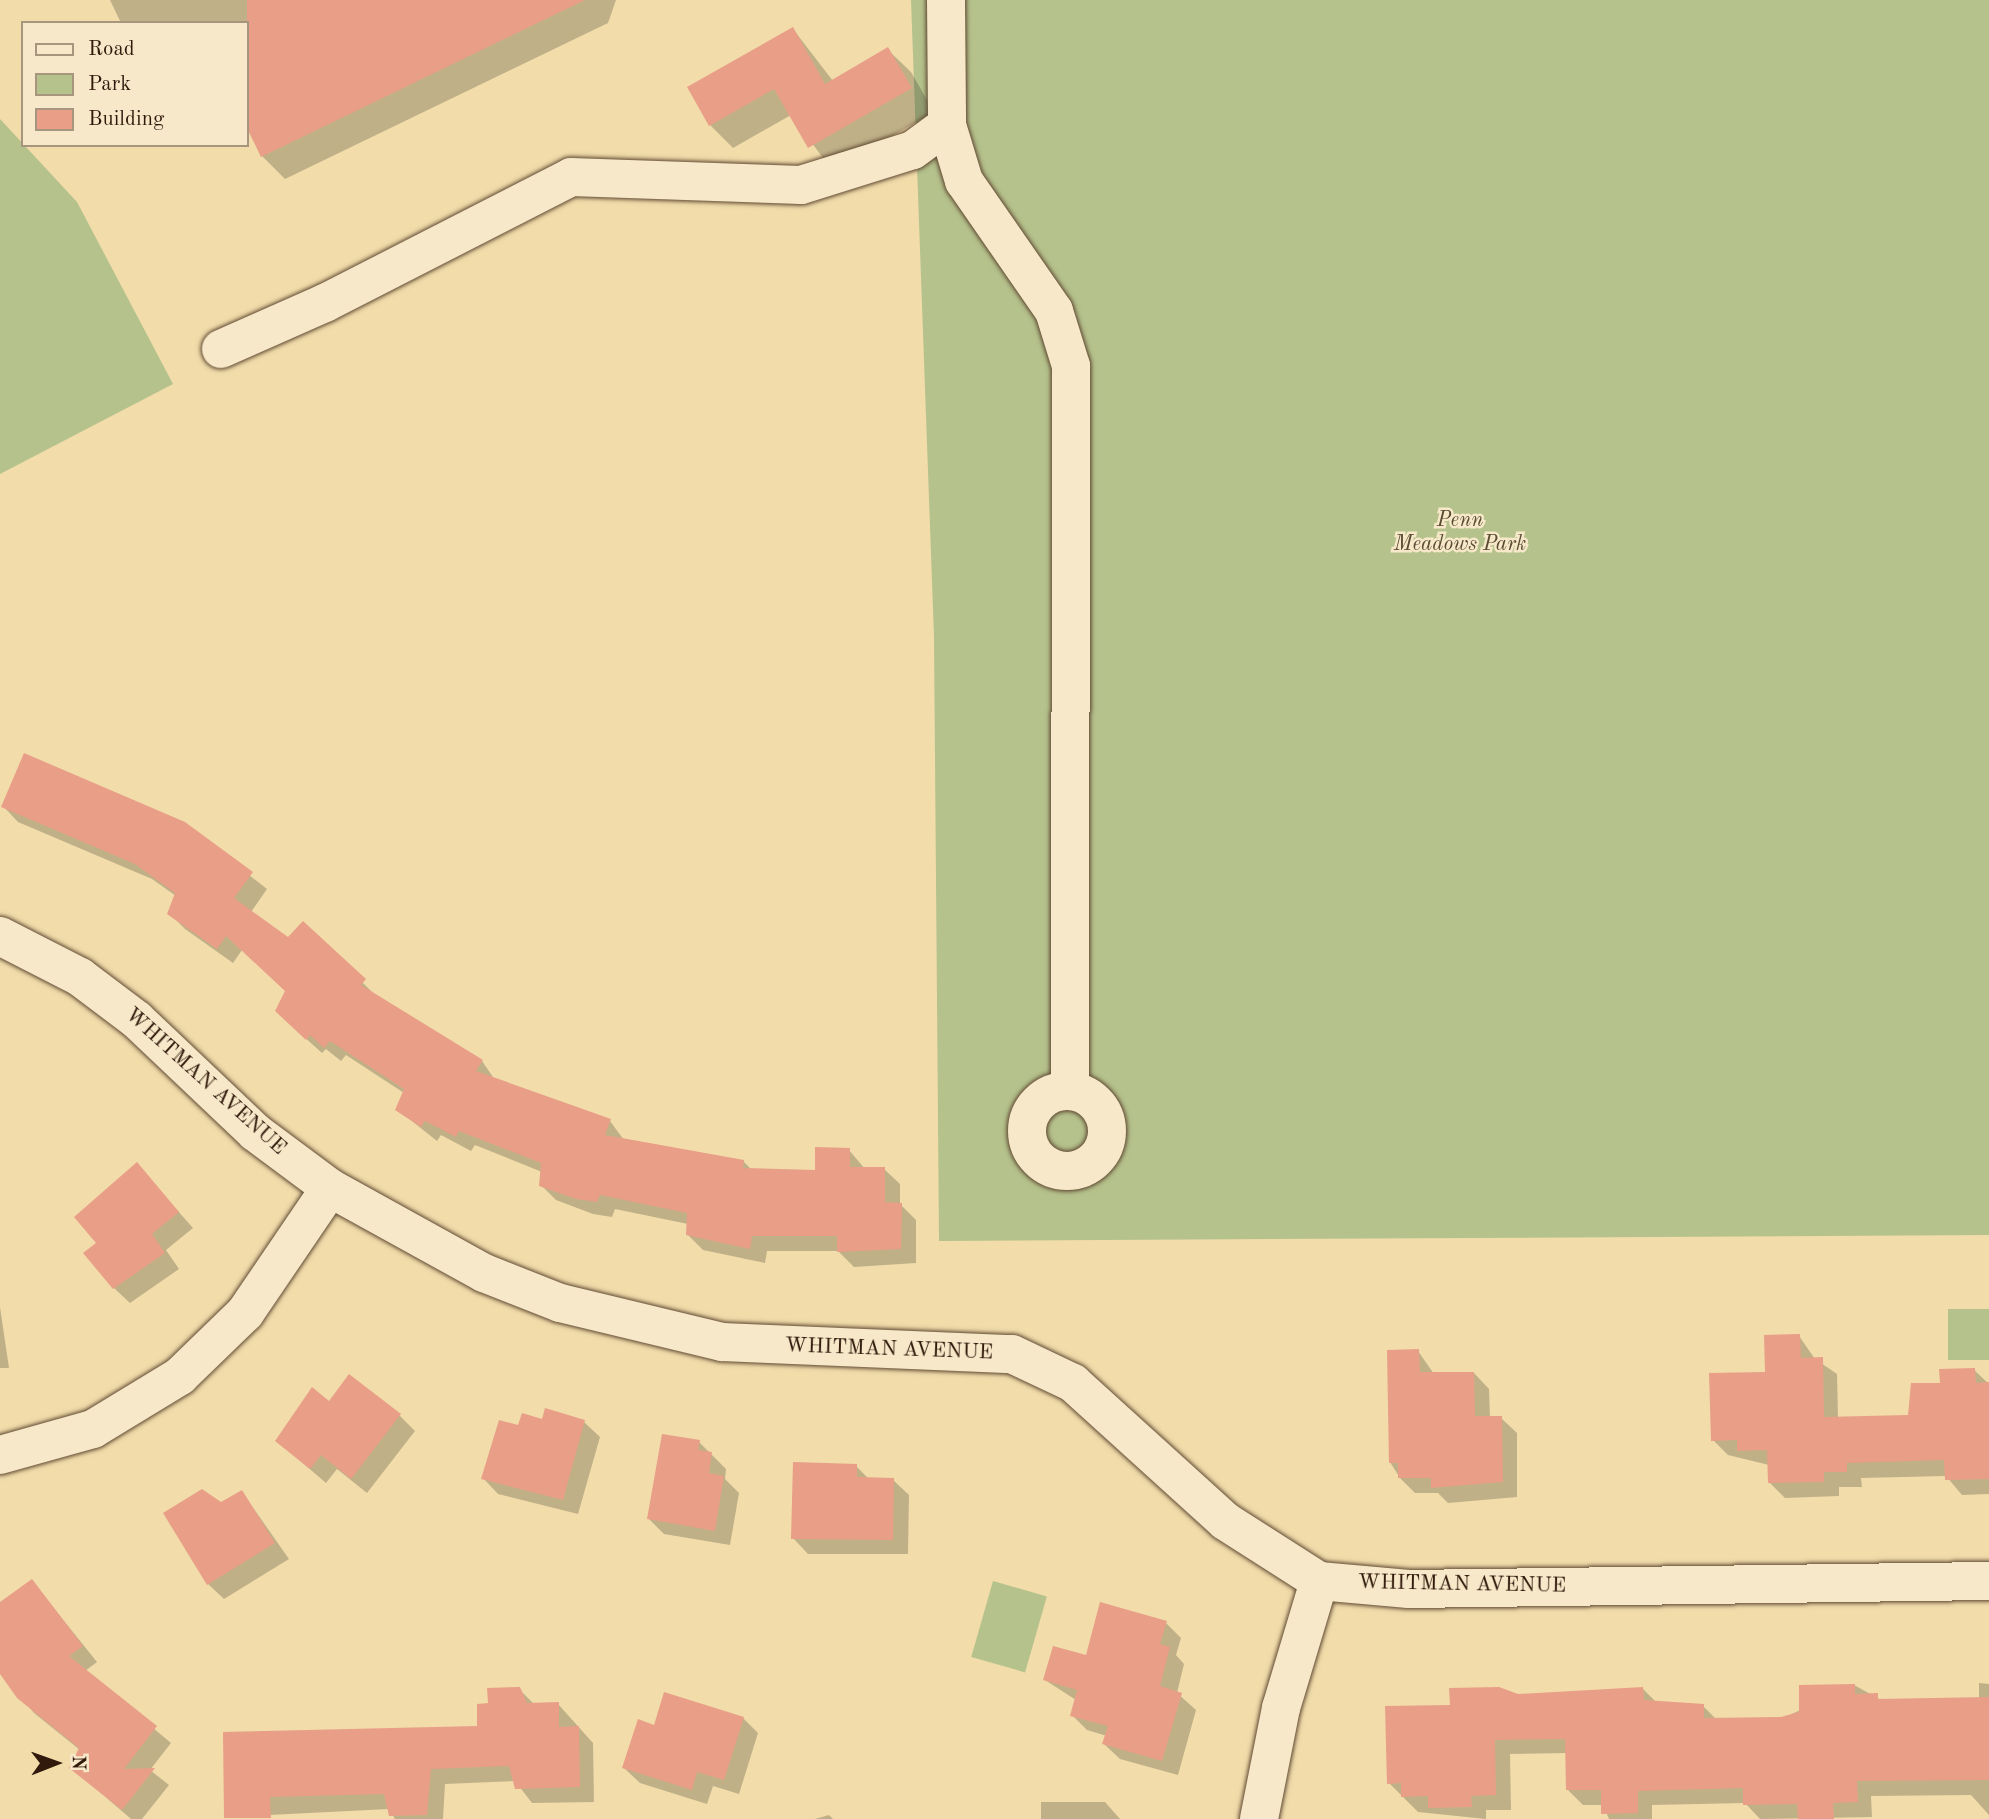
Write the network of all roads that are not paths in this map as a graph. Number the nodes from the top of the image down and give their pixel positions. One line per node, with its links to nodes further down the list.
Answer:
1 (946, 0): 2 (street)
2 (947, 125): 3 (street); 5 (street)
3 (221, 349)
4 (0, 936): 6 (street, WHITMAN AVENUE)
5 (1070, 1091)
6 (330, 1188): 7 (street); 8 (street, WHITMAN AVENUE)
7 (0, 1455)
8 (1319, 1581): 9 (street, WHITMAN AVENUE); 10 (street)
9 (1989, 1581)
10 (1259, 1819)

